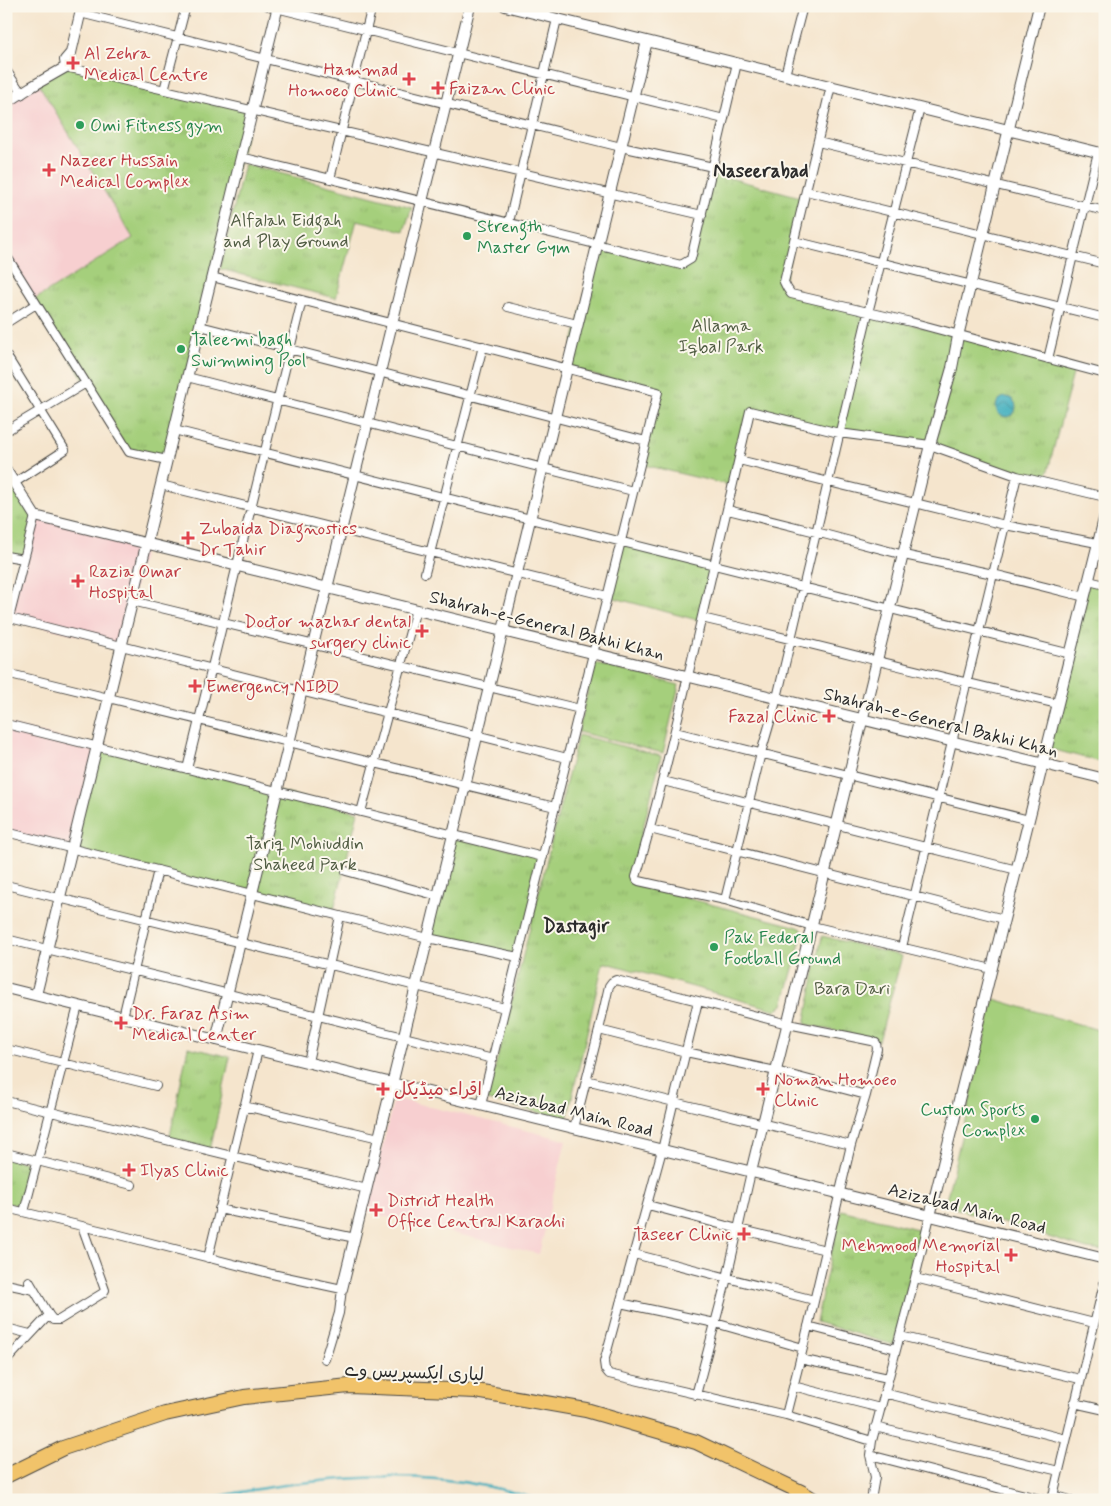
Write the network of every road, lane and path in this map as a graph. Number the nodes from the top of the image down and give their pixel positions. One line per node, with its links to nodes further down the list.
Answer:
1 (186, 6): 11 (street)
2 (372, 6): 10 (street)
3 (470, 6): 13 (street)
4 (505, 6): 9 (street)
5 (802, 6): 19 (street)
6 (1039, 6): 31 (street)
7 (274, 7): 10 (street); 14 (street)
8 (81, 9): 11 (street); 16 (street)
9 (556, 19): 12 (street); 18 (street)
10 (366, 30): 13 (street); 20 (street)
11 (178, 36): 14 (street); 22 (street)
12 (647, 41): 15 (street); 24 (street)
13 (458, 53): 18 (street); 25 (street)
14 (265, 58): 20 (street); 28 (street)
15 (737, 63): 19 (street); 29 (street)
16 (66, 67): 22 (street); 23 (street)
17 (6, 70): 23 (street)
18 (544, 74): 24 (street); 30 (street)
19 (785, 75): 21 (street)
20 (354, 80): 25 (street); 32 (street)
21 (831, 86): 27 (street); 33 (street)
22 (164, 90): 28 (street)
23 (22, 94): 26 (street)
24 (633, 96): 29 (street); 34 (street)
25 (446, 103): 30 (street); 35 (street)
26 (6, 104)
27 (920, 108): 31 (street); 38 (street)
28 (252, 110): 32 (street); 37 (street)
29 (724, 119): 39 (street)
30 (532, 124): 34 (street); 40 (street)
31 (1009, 130): 36 (street); 42 (street)
32 (342, 131): 35 (street); 41 (street)
33 (818, 142): 38 (street); 43 (street)
34 (621, 147): 39 (street); 44 (street)
35 (434, 152): 40 (street); 45 (street)
36 (1101, 153): 46 (street)
37 (241, 157): 41 (street); 58 (street)
38 (906, 163): 42 (street); 48 (street)
39 (713, 166): 49 (street)
40 (520, 173): 44 (street); 50 (street)
41 (330, 179): 45 (street)
42 (995, 185): 46 (street); 51 (street)
43 (806, 191): 48 (street); 52 (street)
44 (610, 194): 49 (street); 53 (street)
45 (422, 201): 50 (street); 67 (street)
46 (1085, 206): 47 (street); 55 (street)
47 (1105, 211)
48 (894, 212): 51 (street); 56 (street)
49 (702, 215): 53 (street)
50 (509, 222): 53 (street)
51 (983, 234): 55 (street); 59 (street)
52 (794, 241): 56 (street); 64 (street)
53 (597, 244): 68 (street)
54 (6, 255): 61 (street)
55 (1073, 256): 57 (street); 63 (street)
56 (881, 262): 59 (street); 64 (street)
57 (1105, 264)
58 (212, 277): 60 (street); 69 (street)
59 (971, 284): 63 (street); 70 (street)
60 (302, 300): 67 (street); 72 (street)
61 (36, 304): 66 (street); 79 (street)
62 (508, 307): 68 (street)
63 (1061, 307): 65 (street); 74 (street)
64 (868, 313): 70 (street); 87 (street)
65 (1105, 318)
66 (6, 323)
67 (392, 323): 71 (street); 76 (street)
68 (578, 324): 75 (street)
69 (200, 326): 72 (street); 78 (street)
70 (958, 336): 74 (street); 89 (street)
71 (483, 346): 75 (street); 80 (street)
72 (290, 349): 76 (street); 81 (street)
73 (6, 354): 82 (street)
74 (1048, 359): 77 (street)
75 (567, 368): 83 (street); 88 (street)
76 (380, 372): 80 (street); 84 (street)
77 (1105, 374)
78 (187, 377): 81 (street); 85 (street)
79 (86, 383): 82 (street); 92 (street)
80 (470, 396): 83 (street); 90 (street)
81 (278, 400): 84 (street); 91 (street)
82 (40, 410): 86 (street); 99 (street)
83 (555, 418): 88 (street); 94 (street)
84 (367, 423): 90 (street); 96 (street)
85 (174, 430): 91 (street); 92 (street)
86 (6, 431)
87 (840, 433): 89 (street); 93 (street); 98 (street)
88 (646, 442): 101 (street)
89 (930, 445): 97 (street); 104 (street)
90 (457, 446): 94 (street); 103 (street)
91 (265, 453): 96 (street); 105 (street)
92 (167, 460): 100 (street)
93 (739, 460): 98 (street); 106 (street)
94 (543, 468): 101 (street); 109 (street)
95 (6, 470): 99 (street)
96 (354, 475): 103 (street); 111 (street)
97 (1017, 476): 102 (street); 110 (street)
98 (828, 482): 104 (street); 112 (street)
99 (14, 483): 108 (street)
100 (161, 485): 105 (street); 115 (street)
101 (634, 491): 113 (street)
102 (1105, 497)
103 (444, 498): 109 (street); 116 (street)
104 (916, 503): 110 (street); 117 (street)
105 (251, 507): 111 (street); 121 (street)
106 (728, 510): 112 (street); 120 (street)
107 (1105, 515): 114 (street)
108 (35, 516): 115 (street, Shahrah-e-General Bakhi Khan); 119 (street)
109 (530, 519): 113 (street); 123 (street)
110 (1005, 525): 114 (street); 124 (street)
111 (341, 530): 116 (street); 128 (street)
112 (816, 532): 117 (street); 127 (street)
113 (621, 542): 120 (street); 129 (street)
114 (1097, 543): 125 (street)
115 (146, 544): 121 (street, Shahrah-e-General Bakhi Khan); 131 (street)
116 (430, 552): 122 (street); 123 (street)
117 (904, 555): 124 (street); 132 (street)
118 (6, 556): 119 (street)
119 (24, 559): 134 (street)
120 (715, 565): 127 (street); 135 (street)
121 (237, 566): 128 (street, Shahrah-e-General Bakhi Khan); 136 (street)
122 (425, 574)
123 (517, 574): 129 (street); 138 (street)
124 (993, 574): 130 (street); 139 (street)
125 (1088, 581): 126 (street); 130 (street)
126 (1105, 585)
127 (803, 587): 132 (street); 140 (street)
128 (327, 588): 133 (street, Shahrah-e-General Bakhi Khan); 141 (street)
129 (608, 596): 143 (street)
130 (1085, 597): 144 (street)
131 (132, 601): 136 (street); 142 (street)
132 (890, 609): 139 (street); 145 (street)
133 (416, 610): 138 (street, Shahrah-e-General Bakhi Khan); 146 (street)
134 (8, 618): 137 (street); 142 (street)
135 (702, 618): 140 (street); 149 (street)
136 (223, 623): 141 (street); 147 (street)
137 (6, 630)
138 (503, 631): 143 (street, Shahrah-e-General Bakhi Khan); 151 (street)
139 (979, 631): 144 (street); 150 (street)
140 (791, 639): 145 (street); 154 (street)
141 (313, 645): 146 (street); 152 (street)
142 (121, 646): 147 (street); 153 (street)
143 (593, 653): 149 (street, Shahrah-e-General Bakhi Khan); 156 (street)
144 (1070, 654): 155 (street)
145 (878, 660): 150 (street); 158 (street)
146 (401, 666): 151 (street); 157 (street)
147 (212, 668): 152 (street); 159 (street)
148 (6, 673): 153 (street)
149 (688, 676): 154 (street, Shahrah-e-General Bakhi Khan); 161 (street)
150 (966, 683): 155 (street); 163 (street)
151 (489, 687): 156 (street); 162 (street)
152 (301, 691): 157 (street); 164 (street)
153 (108, 698): 159 (street); 165 (street)
154 (777, 698): 158 (street, Shahrah-e-General Bakhi Khan); 166 (street)
155 (1058, 704): 169 (street)
156 (580, 708): 167 (street)
157 (388, 713): 162 (street); 168 (street)
158 (864, 719): 163 (street, Shahrah-e-General Bakhi Khan); 171 (street)
159 (199, 720): 164 (street); 170 (street)
160 (6, 724): 165 (street)
161 (675, 732): 166 (street); 173 (street)
162 (478, 736): 167 (street); 174 (street)
163 (952, 741): 169 (street, Shahrah-e-General Bakhi Khan); 176 (street)
164 (289, 742): 168 (street); 175 (street)
165 (97, 747): 170 (street); 186 (street)
166 (761, 753): 171 (street); 177 (street)
167 (567, 758): 178 (street)
168 (374, 763): 174 (street); 179 (street)
169 (1043, 764): 172 (street, Shahrah-e-General Bakhi Khan); 180 (street)
170 (187, 769): 175 (street)
171 (849, 775): 176 (street); 181 (street)
172 (1105, 779)
173 (663, 781): 177 (street); 182 (street)
174 (465, 785): 178 (street); 184 (street)
175 (277, 791): 179 (street); 194 (street)
176 (939, 797): 180 (street); 185 (street)
177 (749, 802): 181 (street); 187 (street)
178 (555, 807): 188 (street)
179 (361, 812): 184 (street)
180 (1029, 820): 190 (street)
181 (837, 824): 185 (street); 192 (street)
182 (650, 829): 187 (street); 198 (street)
183 (6, 832): 186 (street)
184 (453, 835): 188 (street); 195 (street)
185 (926, 847): 190 (street); 196 (street)
186 (72, 849): 189 (street); 197 (street)
187 (736, 850): 192 (street); 198 (street)
188 (543, 857): 208 (street)
189 (158, 870): 194 (street); 201 (street)
190 (1016, 870): 200 (street)
191 (346, 871): 195 (street)
192 (825, 873): 196 (street); 202 (street)
193 (6, 885): 197 (street)
194 (252, 894): 199 (street); 205 (street)
195 (438, 896): 203 (street)
196 (915, 896): 200 (street); 206 (street)
197 (59, 899): 201 (street); 207 (street)
198 (725, 900): 202 (street)
199 (340, 916): 203 (street); 209 (street)
200 (1004, 919): 210 (street)
201 (146, 920): 205 (street); 211 (street)
202 (812, 926): 206 (street); 221 (street)
203 (428, 938): 208 (street); 212 (street)
204 (6, 939): 207 (street)
205 (240, 943): 209 (street); 214 (street)
206 (902, 947): 210 (street)
207 (47, 949): 211 (street); 215 (street)
208 (518, 957): 218 (street)
209 (329, 965): 212 (street); 219 (street)
210 (992, 969): 257 (street)
211 (134, 970): 214 (street); 220 (street)
212 (416, 986): 218 (street); 223 (street)
213 (6, 988): 215 (street, Azizabad Main Road)
214 (227, 993): 219 (street); 224 (street)
215 (36, 995): 217 (street, Azizabad Main Road)
216 (698, 1001): 221 (street); 222 (street); 227 (street)
217 (78, 1006): 220 (street, Azizabad Main Road); 230 (street)
218 (505, 1008): 228 (street)
219 (318, 1016): 223 (street); 229 (street)
220 (123, 1017): 224 (street, Azizabad Main Road)
221 (788, 1024): 231 (street); 235 (street)
222 (599, 1030): 227 (street); 232 (street)
223 (404, 1037): 228 (street); 233 (street)
224 (216, 1040): 226 (street, Azizabad Main Road)
225 (6, 1049): 230 (street)
226 (258, 1050): 229 (street, Azizabad Main Road); 239 (street)
227 (686, 1052): 231 (street); 237 (street)
228 (493, 1059): 238 (street)
229 (308, 1062): 233 (street, Azizabad Main Road)
230 (62, 1063): 234 (street); 240 (street)
231 (776, 1072): 235 (street); 241 (street)
232 (586, 1080): 237 (street); 242 (street)
233 (393, 1083): 238 (street, Azizabad Main Road); 243 (street)
234 (156, 1086)
235 (866, 1096): 244 (street)
236 (6, 1101): 240 (street)
237 (674, 1102): 241 (street); 245 (street)
238 (481, 1105): 242 (street, Azizabad Main Road)
239 (244, 1106): 243 (street); 247 (street)
240 (49, 1112): 247 (street); 248 (street)
241 (763, 1123): 244 (street); 249 (street)
242 (574, 1128): 245 (street, Azizabad Main Road)
243 (379, 1138): 251 (street)
244 (851, 1145): 252 (street)
245 (662, 1150): 249 (street, Azizabad Main Road); 253 (street)
246 (6, 1154): 248 (street)
247 (232, 1156): 251 (street); 255 (street)
248 (37, 1161): 250 (street); 256 (street)
249 (751, 1172): 252 (street, Azizabad Main Road); 259 (street)
250 (132, 1185)
251 (367, 1189): 260 (street)
252 (840, 1194): 257 (street, Azizabad Main Road); 261 (street)
253 (648, 1204): 259 (street); 262 (street)
254 (6, 1208): 256 (street)
255 (220, 1209): 260 (street); 263 (street)
256 (24, 1212): 258 (street)
257 (930, 1216): 264 (street, Azizabad Main Road); 266 (street)
258 (82, 1226): 263 (street); 274 (street)
259 (738, 1229): 261 (street); 265 (street)
260 (355, 1238): 270 (street)
261 (826, 1250): 272 (street)
262 (634, 1254): 265 (street); 273 (street)
263 (208, 1258): 270 (street)
264 (1105, 1259)
265 (727, 1278): 272 (street); 275 (street)
266 (915, 1278): 276 (street); 280 (street)
267 (1105, 1279): 276 (street)
268 (29, 1281): 271 (street)
269 (6, 1284): 271 (street)
270 (342, 1289): 283 (street)
271 (34, 1290): 274 (street)
272 (814, 1300): 277 (street)
273 (620, 1303): 275 (street); 290 (street)
274 (48, 1315): 279 (street)
275 (715, 1323): 281 (street); 290 (street)
276 (1094, 1323): 287 (street)
277 (808, 1326): 281 (street); 282 (street)
278 (6, 1328): 279 (street)
279 (30, 1334): 285 (street)
280 (900, 1336): 282 (street); 287 (street)
281 (804, 1348): 284 (street)
282 (896, 1349): 286 (street)
283 (325, 1359)
284 (800, 1359): 286 (street); 288 (street)
285 (6, 1361)
286 (888, 1378): 289 (street)
287 (1080, 1379): 291 (street)
288 (793, 1386): 292 (street); 294 (street)
289 (884, 1393): 292 (street); 296 (street)
290 (696, 1395): 294 (street)
291 (1074, 1403): 293 (street); 296 (street)
292 (880, 1408): 295 (street)
293 (1105, 1410)
294 (786, 1415): 297 (street)
295 (875, 1427): 297 (street); 299 (street)
296 (1066, 1439): 299 (street)
297 (872, 1440): 298 (street)
298 (870, 1455): 303 (street); 304 (street)
299 (1059, 1471): 301 (street)
300 (6, 1476): 302 (highway, لیاری ایکسپریس وے)
301 (1053, 1498): 305 (street)
302 (814, 1500)
303 (871, 1500)
304 (1044, 1500)
305 (1070, 1500)

